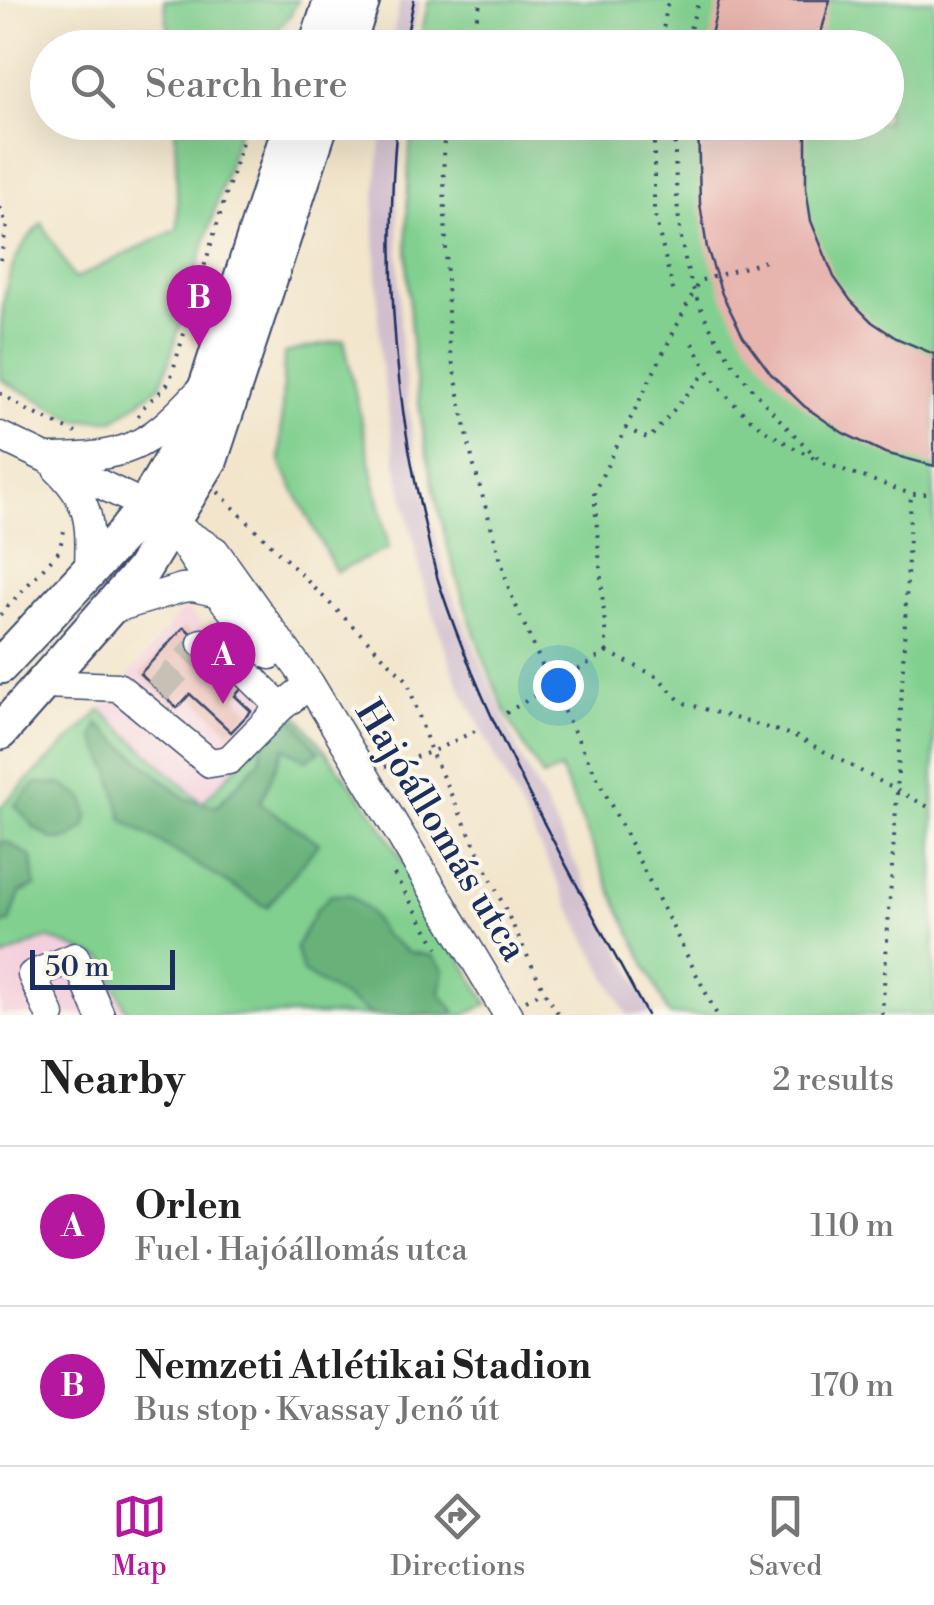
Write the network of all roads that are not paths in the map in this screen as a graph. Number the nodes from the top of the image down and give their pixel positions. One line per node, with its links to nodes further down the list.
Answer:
1 (332, 0): 3 (main road)
2 (362, 0): 4 (main road)
3 (310, 30)
4 (352, 30)
5 (286, 140): 7 (main road)
6 (315, 140): 10 (main road)
7 (208, 382): 9 (street); 10 (main road)
8 (0, 436): 9 (street, Hajóállomás utca)
9 (45, 458): 10 (street, Hajóállomás utca); 11 (street)
10 (158, 516): 11 (main road); 12 (street, Hajóállomás utca); 13 (main road); 17 (street, Hajóállomás utca)
11 (88, 572): 15 (main road)
12 (215, 592): 13 (street); 17 (street, Hajóállomás utca)
13 (109, 610): 16 (main road)
14 (202, 643): 20 (street)
15 (0, 666)
16 (44, 684): 18 (street); 21 (main road)
17 (310, 684): 20 (street); 22 (street, Hajóállomás utca)
18 (118, 687): 19 (street); 20 (street)
19 (158, 690)
20 (280, 707)
21 (0, 732)
22 (502, 1013)
23 (50, 1015): 24 (street)
24 (100, 1015)

